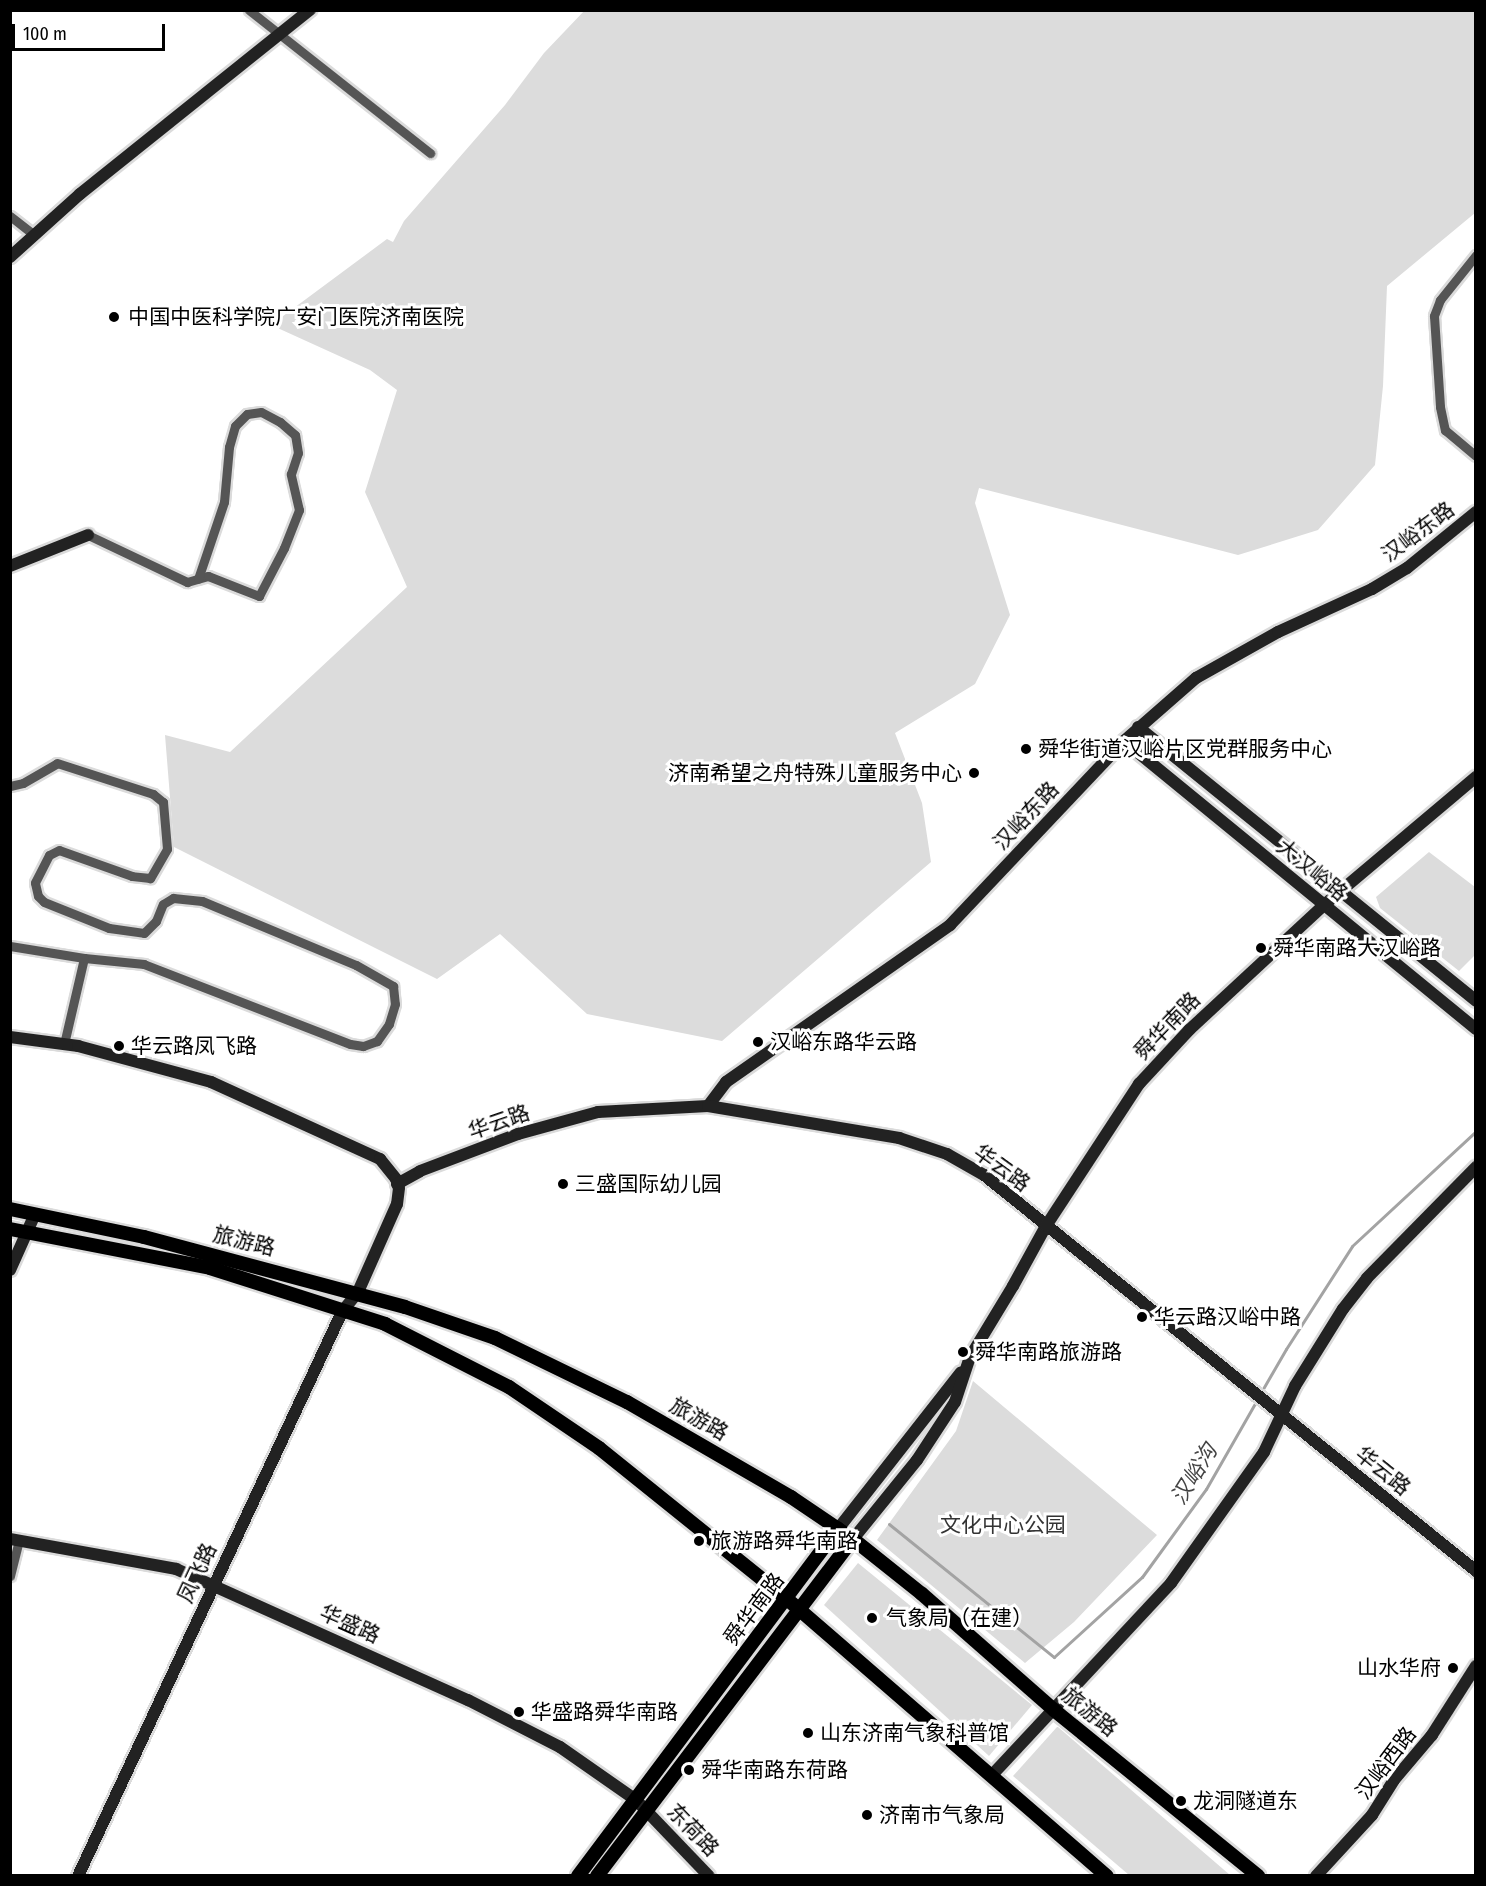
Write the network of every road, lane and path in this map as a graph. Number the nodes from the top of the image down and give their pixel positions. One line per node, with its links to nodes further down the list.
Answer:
1 (249, 10): 3 (street)
2 (310, 10): 3 (street)
3 (280, 36): 4 (street); 6 (street)
4 (430, 153)
5 (10, 216): 6 (street)
6 (33, 234): 8 (street)
7 (1476, 255): 9 (street)
8 (10, 257)
9 (1476, 456)
10 (1476, 512): 14 (street, 汉峪东路)
11 (88, 535): 12 (street); 13 (street)
12 (10, 566)
13 (198, 579): 13 (street)
14 (1138, 727): 15 (street, 汉峪东路); 18 (street, 大汉峪路)
15 (1124, 741): 19 (street, 大汉峪路); 26 (street, 汉峪东路)
16 (1476, 777): 18 (street, 舜华南路)
17 (10, 786): 21 (street)
18 (1341, 893): 19 (street, 舜华南路); 22 (street, 大汉峪路)
19 (1324, 905): 23 (street, 大汉峪路); 31 (street, 舜华南路)
20 (10, 946): 21 (street)
21 (84, 958): 25 (street)
22 (1476, 1001)
23 (1476, 1029)
24 (10, 1037): 25 (street)
25 (64, 1044): 28 (street)
26 (708, 1106): 28 (street, 华云路); 31 (street, 华云路)
27 (1476, 1167): 38 (street)
28 (397, 1184): 35 (street)
29 (10, 1209): 30 (main road, 旅游路)
30 (35, 1214): 33 (street); 35 (main road, 旅游路)
31 (1046, 1226): 37 (street, 舜华南路); 38 (street, 华云路)
32 (10, 1229): 33 (main road, 旅游路)
33 (28, 1233): 34 (street); 36 (main road, 旅游路)
34 (10, 1270)
35 (358, 1292): 36 (street, 凤飞路); 39 (main road, 旅游路)
36 (342, 1312): 44 (street, 凤飞路); 45 (main road, 旅游路)
37 (964, 1368): 39 (street, 舜华南路); 41 (street, 舜华南路)
38 (1282, 1413): 42 (street, 华云路); 48 (street)
39 (838, 1529): 41 (main road, 旅游路); 45 (main road, 舜华南路)
40 (15, 1539): 43 (street); 44 (street, 华盛路)
41 (853, 1539): 46 (main road, 舜华南路); 48 (main road, 旅游路)
42 (1476, 1571)
43 (10, 1576)
44 (213, 1585): 50 (street, 华盛路); 52 (street, 凤飞路)
45 (788, 1599): 46 (main road, 旅游路); 50 (main road, 舜华南路)
46 (799, 1610): 49 (main road, 旅游路); 51 (main road, 舜华南路)
47 (1476, 1666): 58 (street, 汉峪西路)
48 (1054, 1710): 49 (street); 57 (main road, 旅游路)
49 (993, 1774): 56 (main road, 旅游路)
50 (636, 1800): 51 (street, 华盛路); 53 (main road, 舜华南路)
51 (648, 1811): 54 (main road, 舜华南路); 55 (street, 东荷路)
52 (78, 1875)
53 (578, 1875)
54 (597, 1875)
55 (709, 1875)
56 (1107, 1875)
57 (1258, 1875)
58 (1316, 1875)

